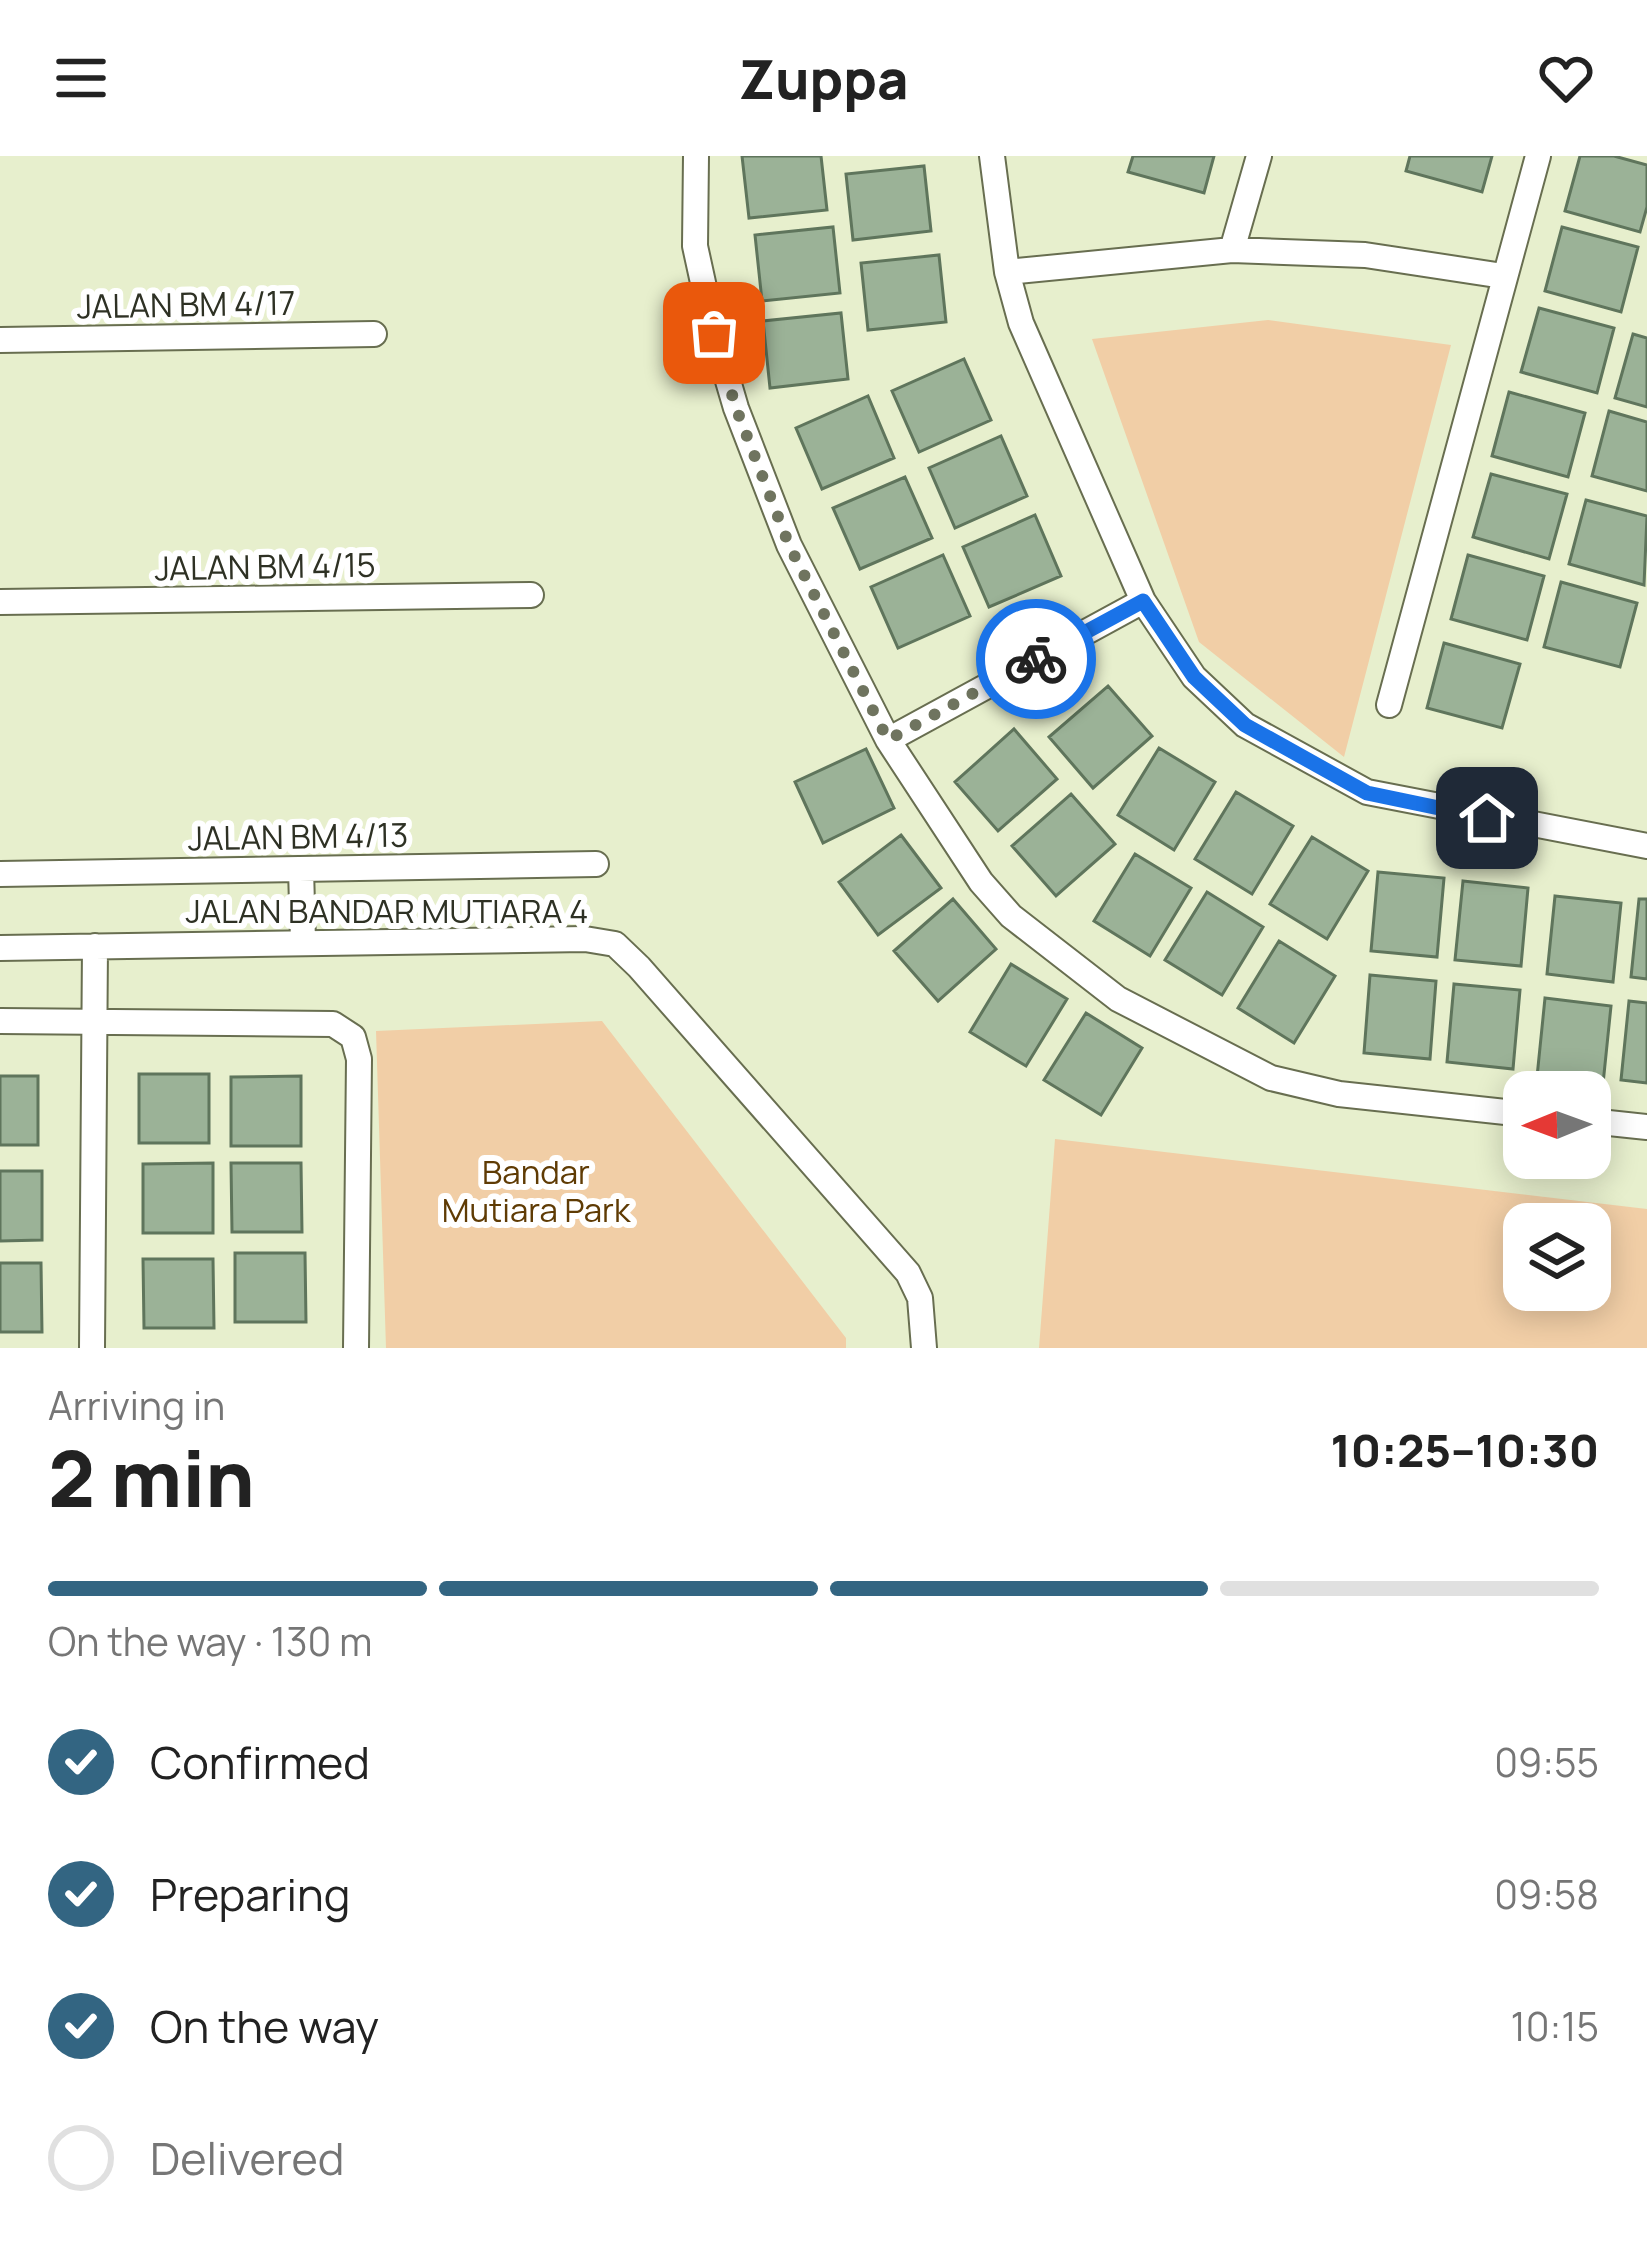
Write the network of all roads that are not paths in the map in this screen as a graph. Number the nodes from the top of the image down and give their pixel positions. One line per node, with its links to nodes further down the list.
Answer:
1 (696, 156): 14 (street)
2 (992, 156): 6 (street)
3 (1259, 156): 5 (street)
4 (1538, 156): 7 (street)
5 (1232, 250): 6 (street); 7 (street)
6 (1006, 272): 11 (street)
7 (1503, 276): 13 (street)
8 (374, 334): 9 (street, JALAN BM 4/17)
9 (0, 340)
10 (531, 595): 12 (street, JALAN BM 4/15)
11 (1143, 601): 14 (street); 15 (street)
12 (0, 602)
13 (1388, 705)
14 (888, 740): 24 (street)
15 (1647, 847)
16 (596, 864): 17 (street, JALAN BM 4/13)
17 (301, 869): 18 (street, JALAN BM 4/13); 19 (street)
18 (0, 874)
19 (303, 941): 20 (street, JALAN BANDAR MUTIARA 4); 29 (street, JALAN BANDAR MUTIARA 4)
20 (95, 946): 21 (street, JALAN BANDAR MUTIARA 4); 22 (street)
21 (0, 948)
22 (95, 1019): 23 (street); 27 (street); 28 (street)
23 (0, 1021)
24 (1503, 1112)
25 (1611, 1123): 26 (street)
26 (1647, 1127)
27 (92, 1348)
28 (356, 1348)
29 (924, 1348)

